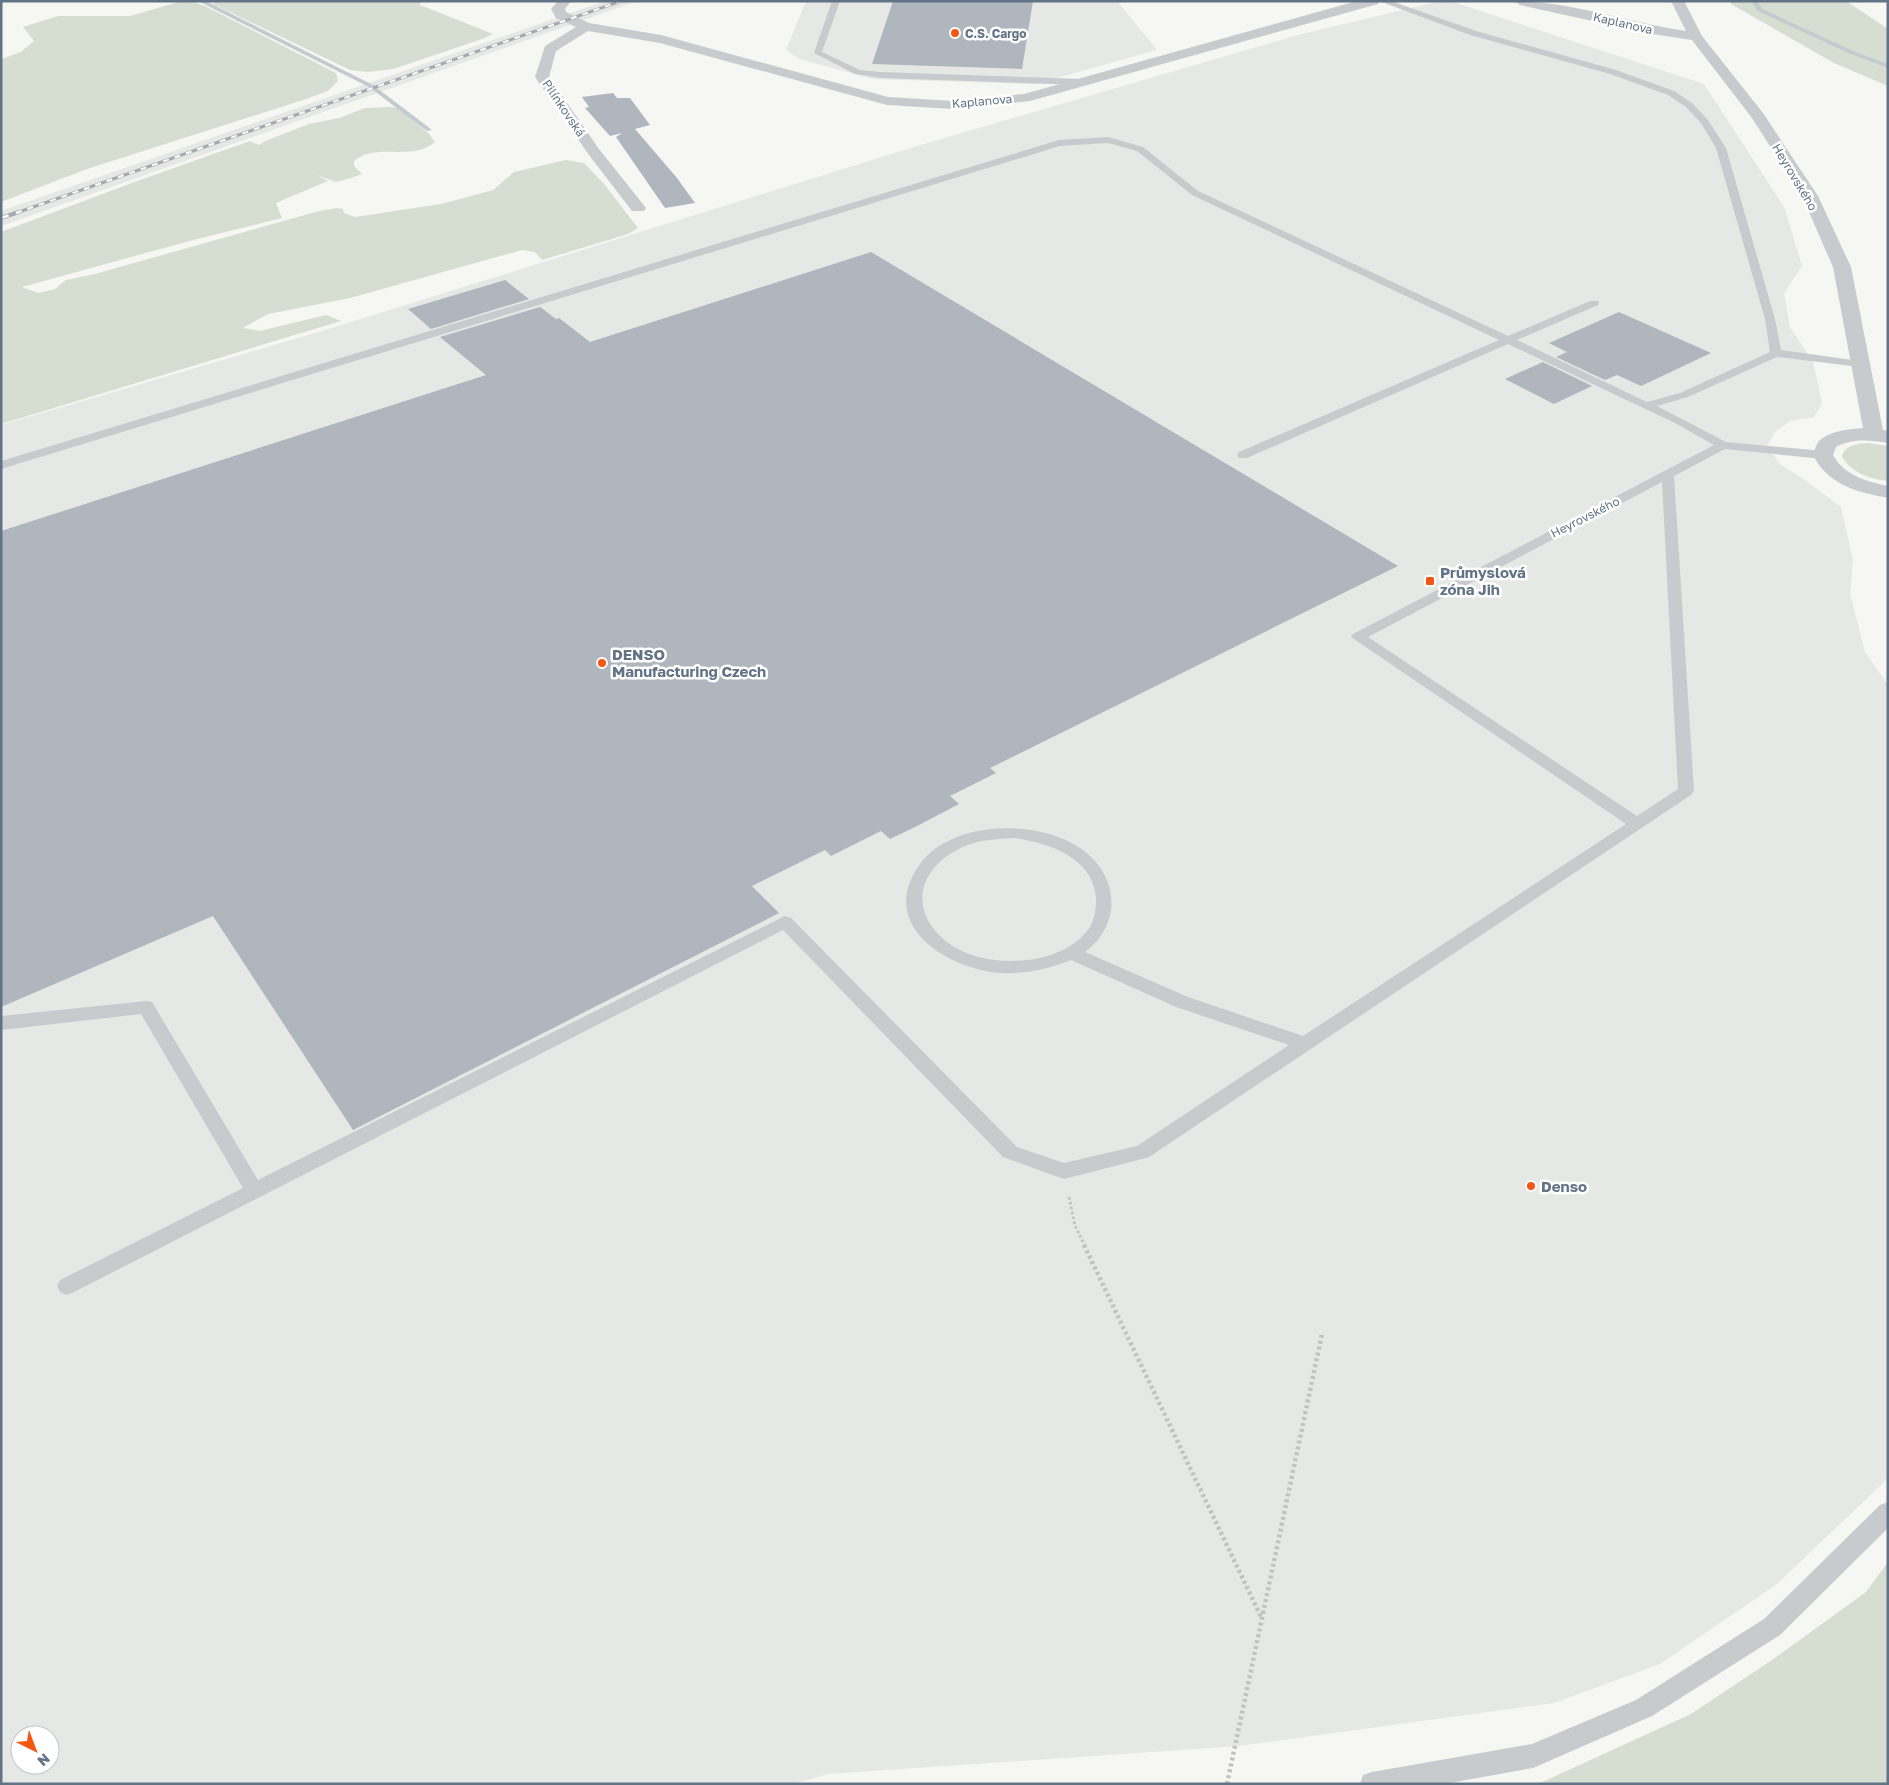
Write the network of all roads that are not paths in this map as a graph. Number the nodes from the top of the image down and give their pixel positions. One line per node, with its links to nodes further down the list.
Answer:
1 (565, 1): 7 (street)
2 (836, 1): 9 (lane)
3 (1374, 1): 9 (street, Kaplanova)
4 (1382, 1): 13 (lane)
5 (1520, 1): 8 (street, Kaplanova)
6 (1677, 1): 8 (street, Heyrovského)
7 (586, 27): 9 (street, Kaplanova); 10 (street, Pilínkovská)
8 (1696, 37): 14 (street, Heyrovského)
9 (1082, 82)
10 (638, 208)
11 (1594, 303): 12 (lane)
12 (1506, 341): 15 (lane); 18 (lane); 20 (lane)
13 (1776, 353): 14 (lane); 15 (lane)
14 (1860, 364): 16 (street, Heyrovského)
15 (1644, 406): 17 (lane)
16 (1881, 436): 19 (street)
17 (1723, 445): 19 (lane); 21 (lane, Heyrovského)
18 (1243, 455)
19 (1823, 455): 22 (street)
20 (1, 465)
21 (1668, 474): 23 (lane); 23 (lane, Heyrovského)
22 (1888, 492)
23 (1637, 824): 26 (lane)
24 (1071, 953): 24 (lane); 26 (lane)
25 (1, 1023): 27 (lane)
26 (1305, 1044): 27 (lane)
27 (254, 1190): 28 (lane)
28 (67, 1286)
29 (1888, 1512): 30 (lane)
30 (1372, 1784)

